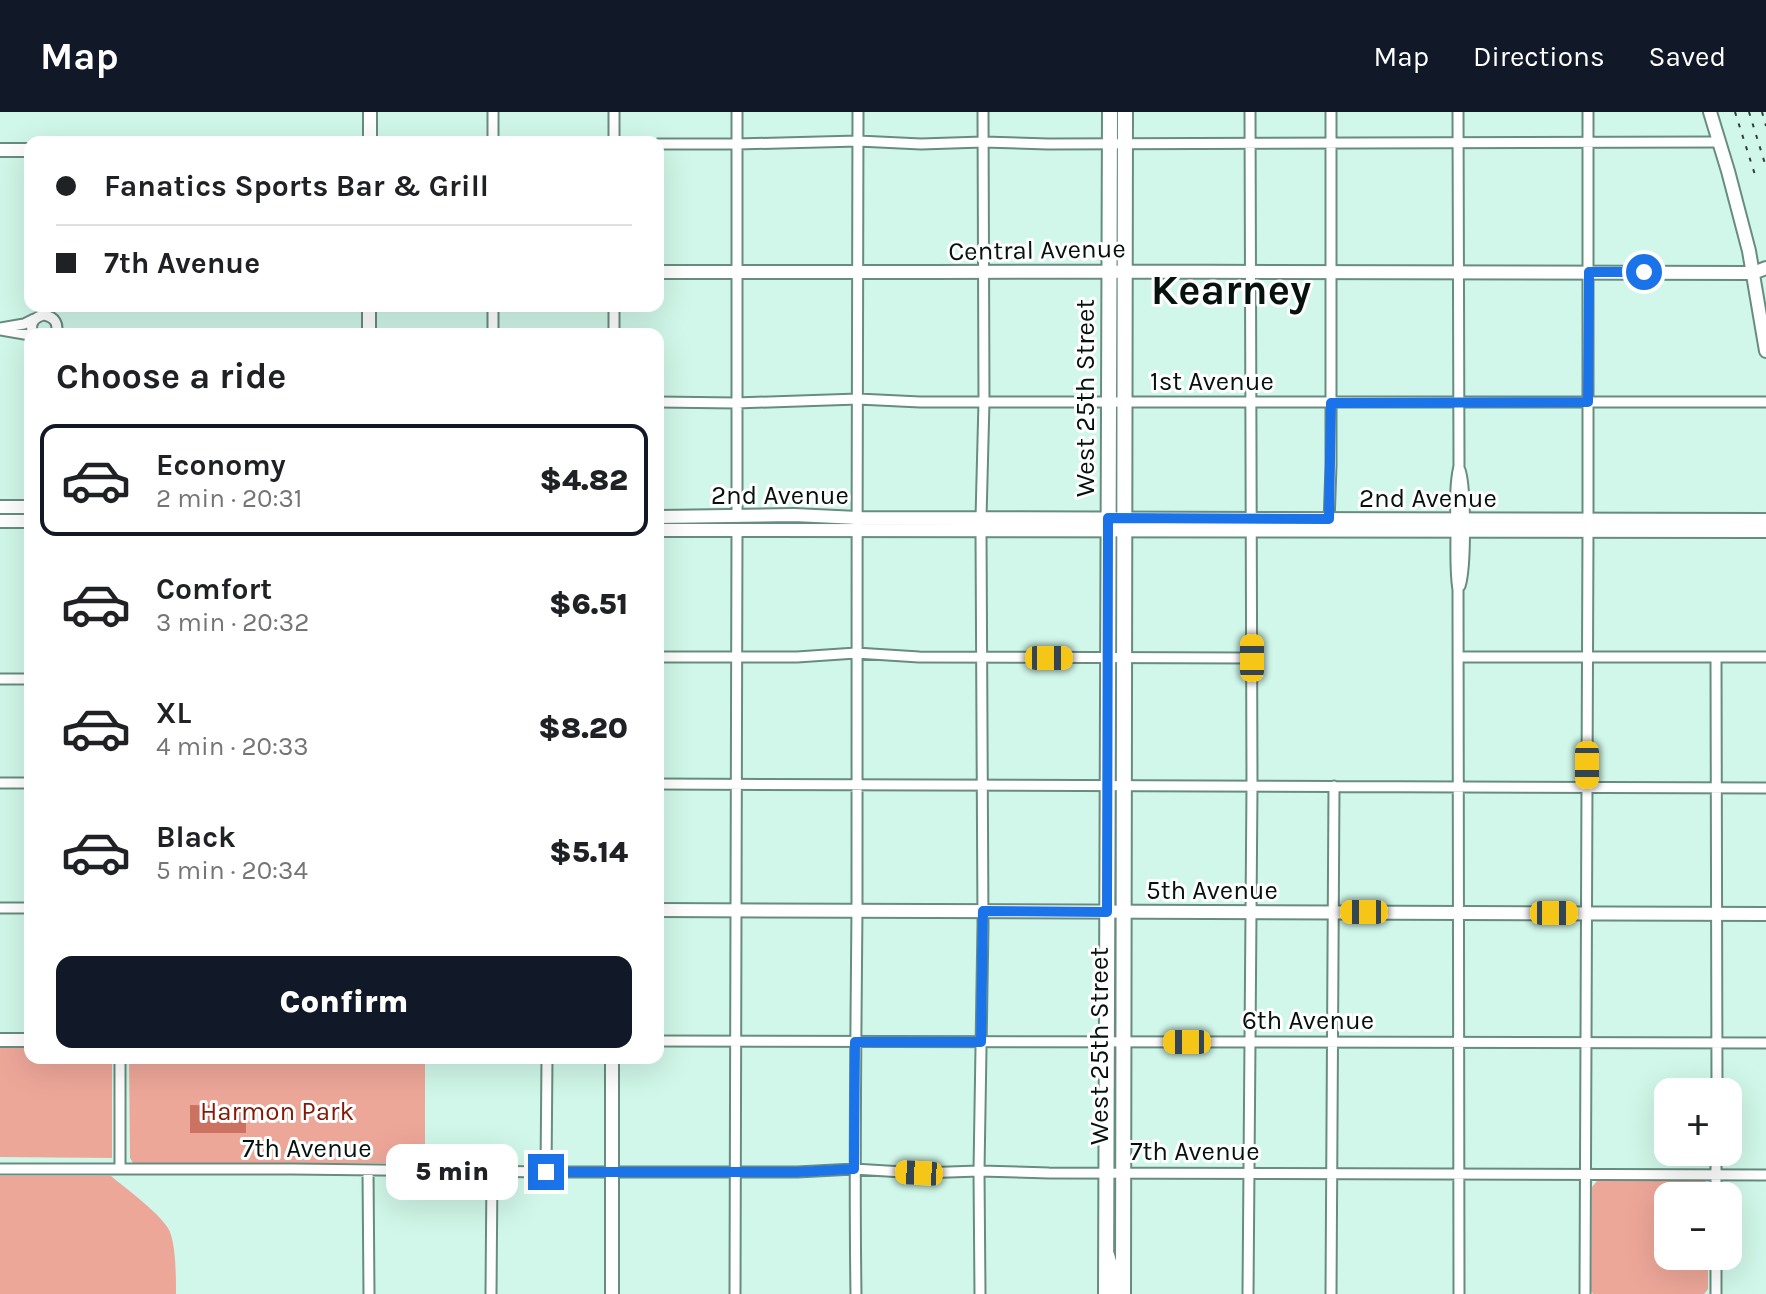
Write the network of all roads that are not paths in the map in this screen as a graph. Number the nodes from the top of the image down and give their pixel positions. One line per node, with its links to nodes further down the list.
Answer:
1 (370, 112): 14 (street)
2 (493, 112): 15 (street)
3 (614, 112): 16 (street)
4 (737, 112): 25 (street)
5 (858, 112): 17 (street)
6 (983, 112): 18 (street)
7 (1110, 112): 26 (main road)
8 (1125, 112): 26 (main road)
9 (1250, 112): 20 (street)
10 (1331, 112): 21 (street)
11 (1458, 112): 22 (street)
12 (1588, 112): 23 (street)
13 (1710, 112): 19 (street)
14 (370, 136)
15 (493, 136)
16 (614, 136)
17 (858, 141): 18 (street); 25 (street); 30 (street)
18 (983, 142): 26 (street); 38 (street)
19 (1719, 142): 23 (street); 39 (street)
20 (1250, 143): 21 (street); 26 (street); 32 (street)
21 (1332, 143): 22 (street); 33 (street)
22 (1458, 143): 23 (street); 36 (street)
23 (1588, 143): 37 (street)
24 (664, 144): 25 (street)
25 (737, 144): 35 (street)
26 (1117, 144): 31 (main road, West 25th Street)
27 (0, 150): 28 (street)
28 (24, 150)
29 (1766, 268): 39 (street, Central Avenue)
30 (859, 271): 35 (street, Central Avenue); 38 (street, Central Avenue); 48 (street)
31 (1117, 271): 32 (street, Central Avenue); 38 (street, Central Avenue); 51 (main road, West 25th Street)
32 (1250, 271): 33 (street, Central Avenue); 55 (street)
33 (1331, 271): 36 (street, Central Avenue); 56 (street)
34 (664, 272): 35 (street, Central Avenue)
35 (737, 272): 54 (street)
36 (1458, 272): 37 (street, Central Avenue); 57 (street)
37 (1589, 272): 39 (street, Central Avenue); 52 (street)
38 (983, 273): 50 (street)
39 (1753, 273): 40 (street, Central Avenue); 47 (street)
40 (1766, 279)
41 (38, 312): 42 (street)
42 (36, 318): 43 (street); 44 (street); 45 (street)
43 (32, 328)
44 (55, 328)
45 (0, 329): 46 (street)
46 (24, 333)
47 (1766, 351)
48 (858, 399): 50 (street, 1st Avenue); 54 (street, 1st Avenue); 65 (street)
49 (664, 402): 54 (street, 1st Avenue)
50 (984, 402): 51 (street, 1st Avenue); 66 (street)
51 (1116, 402): 55 (street, 1st Avenue); 67 (main road, West 25th Street)
52 (1588, 402): 53 (street, 1st Avenue); 57 (street, 1st Avenue); 70 (street)
53 (1766, 402)
54 (736, 403): 64 (street)
55 (1251, 403): 56 (street, 1st Avenue); 68 (street)
56 (1331, 403): 57 (street, 1st Avenue); 69 (street)
57 (1459, 403): 72 (street)
58 (0, 507): 59 (street)
59 (24, 507)
60 (664, 518): 64 (street, 2nd Avenue)
61 (1766, 520): 71 (street, 2nd Avenue)
62 (0, 521): 63 (street)
63 (24, 521)
64 (737, 524): 65 (street, 2nd Avenue); 73 (street, 2nd Avenue); 77 (street)
65 (858, 524): 66 (street, 2nd Avenue); 75 (street)
66 (981, 524): 67 (street, 2nd Avenue); 78 (street)
67 (1116, 524): 68 (street, 2nd Avenue); 81 (main road, West 25th Street); 82 (main road, West 25th Street)
68 (1251, 525): 69 (street, 2nd Avenue); 83 (street)
69 (1329, 525): 72 (street, 2nd Avenue)
70 (1588, 525): 71 (street, 2nd Avenue); 72 (street, 2nd Avenue); 84 (street)
71 (1615, 525): 74 (street, 2nd Avenue)
72 (1459, 526): 79 (street)
73 (664, 530)
74 (1766, 531)
75 (856, 653): 77 (street); 78 (street); 92 (street)
76 (664, 657): 77 (street)
77 (736, 657): 91 (street)
78 (982, 657): 81 (street); 93 (street)
79 (1458, 657): 84 (street); 98 (street)
80 (1766, 657): 85 (street)
81 (1108, 658): 82 (street); 94 (main road, West 25th Street)
82 (1124, 658): 83 (street); 95 (main road, West 25th Street)
83 (1252, 658): 96 (street)
84 (1587, 658): 85 (street); 99 (street)
85 (1716, 658): 100 (street)
86 (0, 679): 87 (street)
87 (24, 679)
88 (0, 783): 89 (street)
89 (24, 783)
90 (664, 784): 91 (street)
91 (736, 784): 92 (street); 105 (street)
92 (856, 784): 93 (street); 106 (street)
93 (982, 785): 94 (street); 107 (street)
94 (1107, 786): 95 (street); 108 (main road, West 25th Street)
95 (1124, 786): 96 (street); 109 (main road, West 25th Street)
96 (1252, 786): 97 (street); 110 (street)
97 (1334, 786): 98 (street); 111 (street)
98 (1458, 786): 99 (street); 112 (street)
99 (1587, 787): 100 (street); 113 (street)
100 (1717, 787): 101 (street); 114 (street)
101 (1766, 788)
102 (0, 908): 103 (street)
103 (24, 908)
104 (664, 910): 105 (street, 5th Avenue)
105 (736, 910): 106 (street, 5th Avenue); 119 (street)
106 (857, 911): 107 (street, 5th Avenue); 120 (street)
107 (983, 911): 108 (street, 5th Avenue); 121 (street)
108 (1107, 912): 109 (street, 5th Avenue); 122 (main road, West 25th Street)
109 (1124, 912): 110 (street, 5th Avenue); 123 (main road, West 25th Street)
110 (1252, 912): 111 (street, 5th Avenue); 124 (street)
111 (1332, 912): 112 (street, 5th Avenue); 125 (street)
112 (1458, 913): 113 (street, 5th Avenue); 126 (street)
113 (1586, 913): 114 (street, 5th Avenue); 127 (street)
114 (1718, 914): 115 (street, 5th Avenue); 128 (street)
115 (1766, 914)
116 (0, 1040): 117 (street)
117 (24, 1040)
118 (664, 1041): 119 (street, 6th Avenue)
119 (735, 1041): 120 (street, 6th Avenue); 143 (street)
120 (855, 1042): 121 (street, 6th Avenue); 137 (street)
121 (981, 1042): 122 (street, 6th Avenue); 139 (street)
122 (1106, 1042): 123 (street, 6th Avenue); 144 (main road, West 25th Street)
123 (1123, 1042): 124 (street, 6th Avenue); 145 (main road, West 25th Street)
124 (1251, 1042): 125 (street, 6th Avenue); 146 (street)
125 (1332, 1042): 126 (street, 6th Avenue); 147 (street)
126 (1458, 1043): 127 (street, 6th Avenue); 148 (street)
127 (1586, 1043): 128 (street, 6th Avenue); 149 (street)
128 (1717, 1043): 129 (street, 6th Avenue); 133 (street)
129 (1766, 1043)
130 (120, 1064): 136 (street)
131 (547, 1064): 141 (street)
132 (612, 1064): 142 (street)
133 (1717, 1078)
134 (1716, 1166): 150 (street)
135 (0, 1169): 136 (street, 7th Avenue)
136 (120, 1169): 138 (street, 7th Avenue)
137 (854, 1169): 139 (street, 7th Avenue); 143 (street, 7th Avenue); 159 (street)
138 (368, 1170): 140 (street, 7th Avenue); 155 (street)
139 (979, 1171): 144 (street, 7th Avenue); 160 (street)
140 (492, 1172): 141 (street, 7th Avenue); 156 (street)
141 (546, 1172): 142 (street, 7th Avenue)
142 (612, 1172): 143 (street, 7th Avenue); 157 (street)
143 (735, 1172): 158 (street)
144 (1106, 1173): 145 (street, 7th Avenue); 153 (main road, West 25th Street)
145 (1123, 1173): 146 (street, 7th Avenue); 163 (main road, West 25th Street)
146 (1250, 1174): 147 (street, 7th Avenue); 164 (street)
147 (1331, 1174): 148 (street, 7th Avenue); 165 (street)
148 (1458, 1174): 149 (street, 7th Avenue); 166 (street)
149 (1585, 1175): 150 (street, 7th Avenue); 167 (street)
150 (1716, 1175): 151 (street, 7th Avenue); 152 (street)
151 (1766, 1175)
152 (1716, 1182)
153 (1106, 1248): 161 (main road, West 25th Street); 162 (street)
154 (1716, 1270): 168 (street)
155 (369, 1294)
156 (491, 1294)
157 (612, 1294)
158 (735, 1294)
159 (856, 1294)
160 (980, 1294)
161 (1106, 1294)
162 (1115, 1294)
163 (1123, 1294)
164 (1248, 1294)
165 (1331, 1294)
166 (1459, 1294)
167 (1585, 1294)
168 (1716, 1294)

